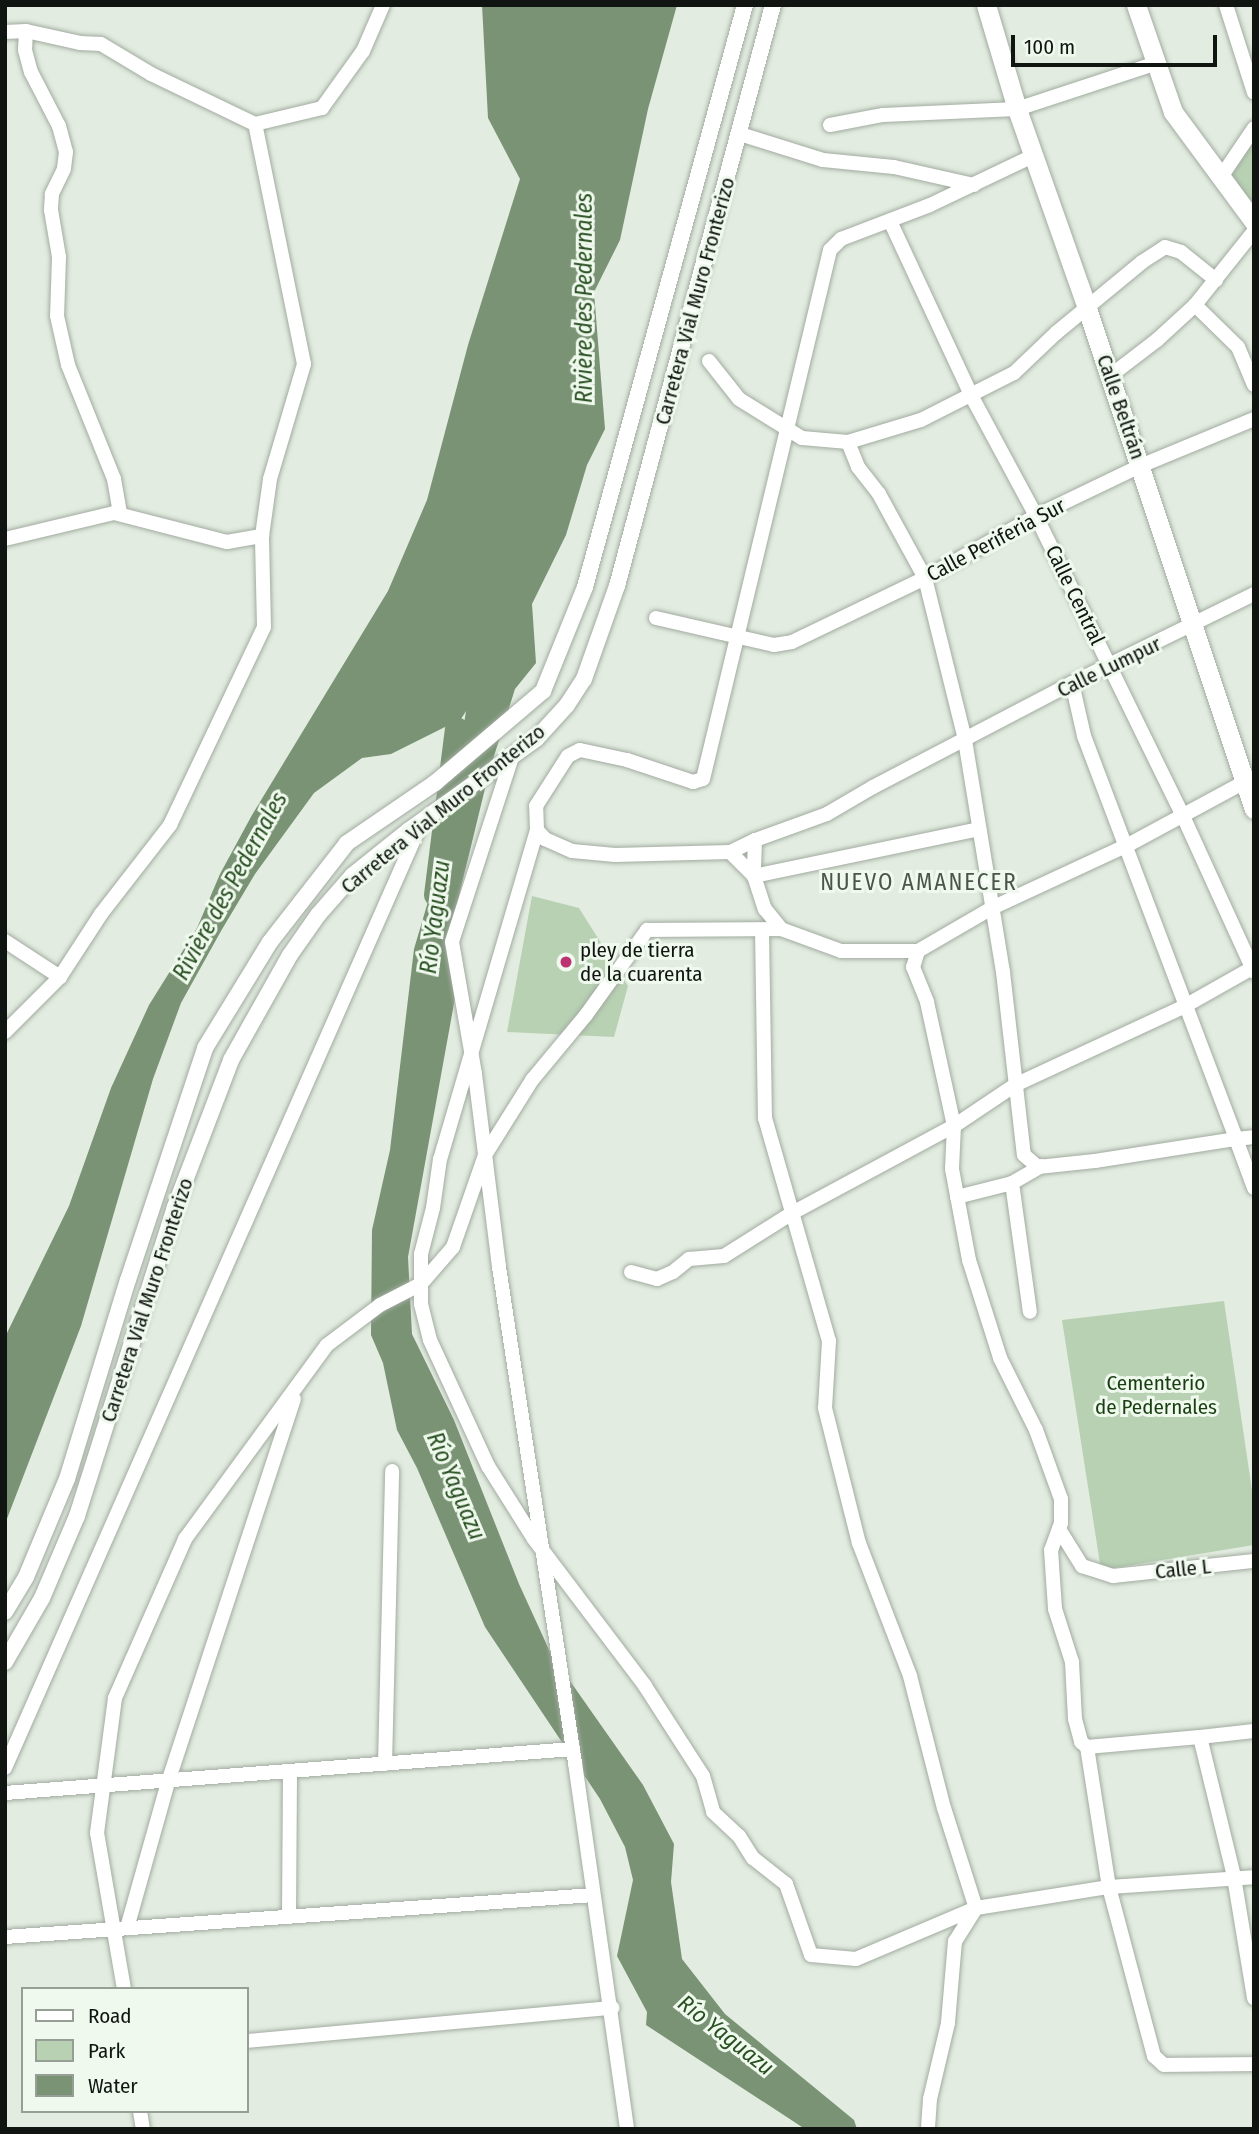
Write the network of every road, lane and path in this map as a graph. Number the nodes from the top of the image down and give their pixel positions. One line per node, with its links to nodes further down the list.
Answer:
1 (383, 5): 12 (street)
2 (745, 5): 82 (street, Carretera Vial Muro Fronterizo)
3 (773, 5): 15 (street, Carretera Vial Muro Fronterizo)
4 (986, 5): 11 (main road, Calle Beltrán)
5 (1136, 5): 9 (main road)
6 (1226, 5): 10 (street)
7 (26, 31): 8 (street); 12 (street); 33 (street)
8 (5, 32)
9 (1154, 64): 11 (street); 17 (main road)
10 (1254, 93)
11 (1017, 109): 13 (street); 16 (main road, Calle Beltrán)
12 (255, 124): 35 (street)
13 (830, 125)
14 (1254, 128): 17 (street)
15 (740, 134): 18 (street); 45 (street, Carretera Vial Muro Fronterizo)
16 (1035, 155): 18 (street); 24 (main road, Calle Beltrán)
17 (1221, 177): 20 (main road)
18 (974, 185): 19 (street)
19 (890, 221): 28 (street, Calle Central); 30 (street)
20 (1254, 222)
21 (1254, 231): 22 (street)
22 (1216, 280): 23 (street); 24 (street)
23 (1195, 305): 26 (street); 27 (street)
24 (1087, 308): 26 (main road, Calle Beltrán); 28 (street)
25 (709, 361): 30 (street)
26 (1110, 376): 32 (main road, Calle Beltrán)
27 (1254, 384)
28 (972, 397): 31 (street); 34 (street, Calle Central)
29 (1254, 419): 32 (street, Calle Periferia Sur)
30 (787, 426): 31 (street); 41 (street)
31 (848, 442): 37 (street)
32 (1140, 466): 34 (street, Calle Periferia Sur); 40 (main road, Calle Beltrán)
33 (120, 513): 35 (street); 36 (street)
34 (1036, 516): 37 (street, Calle Periferia Sur); 42 (street, Calle Central)
35 (262, 536): 62 (street)
36 (5, 540)
37 (925, 578): 41 (street, Calle Periferia Sur); 44 (street)
38 (1254, 594): 40 (street, Calle Lumpur)
39 (656, 618): 41 (street, Calle Periferia Sur)
40 (1193, 626): 42 (street, Calle Lumpur); 46 (main road, Calle Beltrán)
41 (736, 638): 51 (street)
42 (1109, 665): 43 (street, Calle Lumpur); 48 (street, Calle Central)
43 (1072, 684): 44 (street, Calle Lumpur); 53 (street)
44 (965, 740): 50 (street); 52 (street, Calle Lumpur)
45 (511, 760): 49 (street, Carretera Vial Muro Fronterizo); 69 (street)
46 (1248, 780): 47 (main road, Calle Beltrán); 48 (street)
47 (1254, 809)
48 (1182, 816): 53 (street); 61 (street, Calle Central)
49 (422, 821): 83 (street, Carretera Vial Muro Fronterizo); 89 (street)
50 (979, 829): 55 (street); 56 (street)
51 (537, 830): 54 (street); 76 (street)
52 (755, 839): 54 (street, Calle Lumpur); 55 (street)
53 (1128, 845): 56 (street); 63 (street)
54 (730, 852): 55 (street)
55 (754, 876): 57 (street)
56 (992, 908): 60 (street); 65 (street)
57 (781, 929): 58 (street); 60 (street)
58 (762, 930): 69 (street); 74 (street)
59 (5, 941): 62 (street)
60 (918, 951): 66 (street)
61 (1253, 969): 63 (street)
62 (60, 976): 64 (street)
63 (1185, 1006): 65 (street); 68 (street)
64 (5, 1032)
65 (1015, 1085): 66 (street); 70 (street)
66 (954, 1126): 73 (street); 74 (street)
67 (1254, 1137): 68 (street)
68 (1236, 1139): 70 (street); 72 (street)
69 (485, 1155): 76 (street); 87 (street)
70 (1042, 1166): 71 (street)
71 (1012, 1183): 73 (street); 77 (street)
72 (1254, 1188)
73 (957, 1197): 80 (street)
74 (794, 1212): 75 (street); 98 (street)
75 (631, 1272)
76 (421, 1283): 78 (street); 98 (street)
77 (1030, 1312)
78 (299, 1385): 91 (street); 92 (street)
79 (392, 1471): 88 (street)
80 (1059, 1529): 81 (street, Calle L); 86 (street)
81 (1254, 1561)
82 (5, 1612)
83 (5, 1662)
84 (1254, 1731): 85 (street)
85 (1200, 1737): 86 (street); 94 (street)
86 (1087, 1747): 96 (street)
87 (573, 1749): 88 (street); 97 (street)
88 (384, 1764): 90 (street)
89 (5, 1768)
90 (290, 1771): 91 (street); 99 (street)
91 (170, 1779): 92 (street); 100 (street)
92 (105, 1785): 93 (street); 100 (street)
93 (5, 1793)
94 (1234, 1877): 95 (street); 96 (street); 103 (street)
95 (1254, 1877)
96 (1109, 1887): 98 (street); 106 (street)
97 (594, 1895): 99 (street); 107 (street)
98 (976, 1908): 108 (street)
99 (289, 1917): 100 (street)
100 (120, 1928): 101 (street); 102 (street)
101 (5, 1937)
102 (124, 1987)
103 (1254, 1998)
104 (613, 2008): 105 (street)
105 (248, 2041)
106 (1254, 2064)
107 (627, 2129)
108 (928, 2129)

